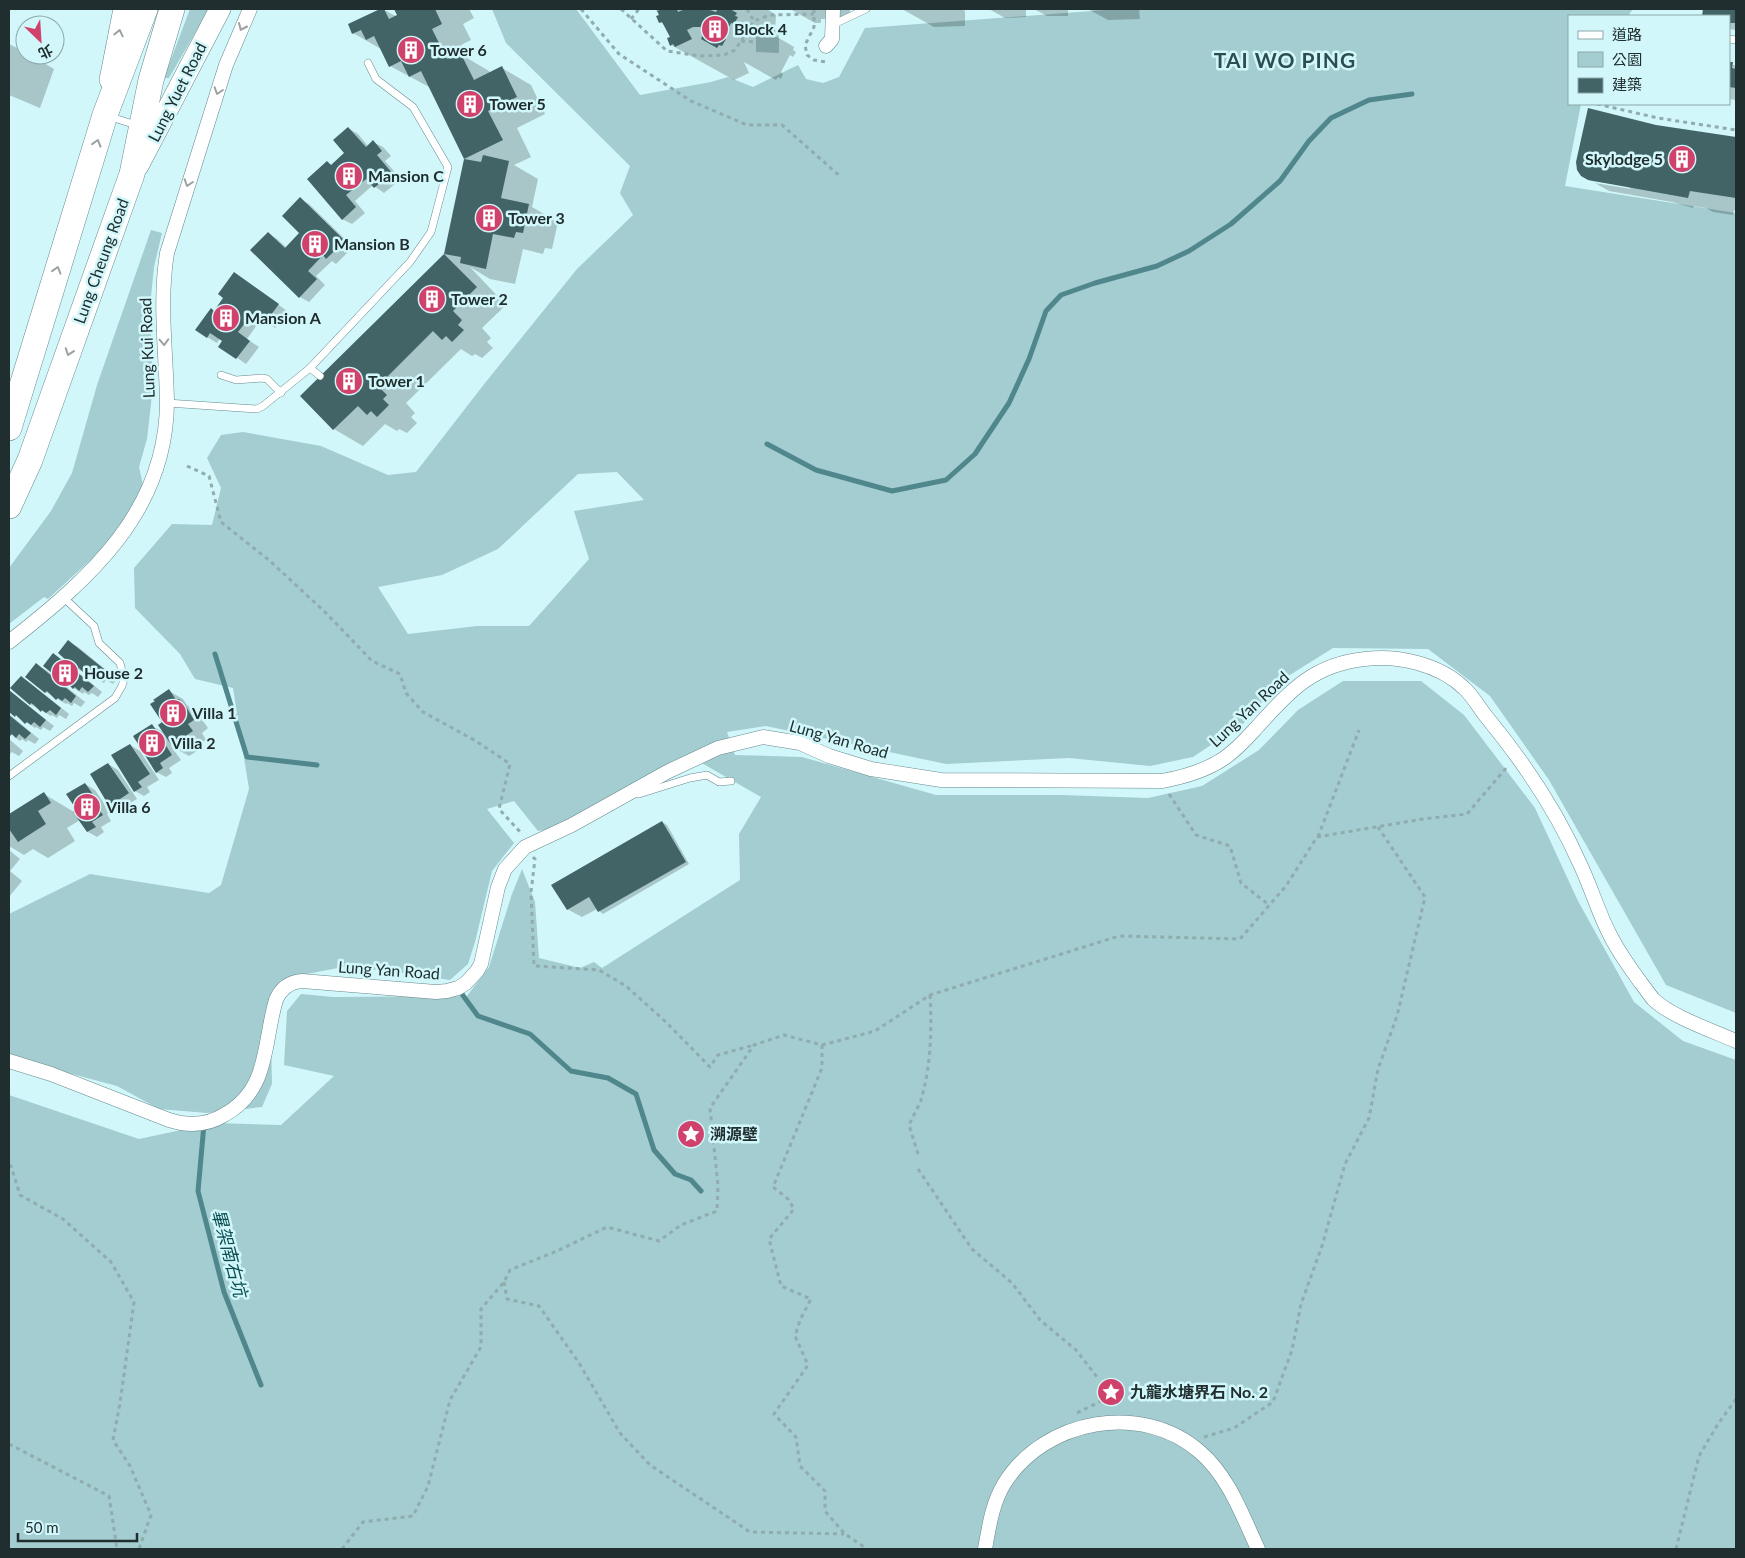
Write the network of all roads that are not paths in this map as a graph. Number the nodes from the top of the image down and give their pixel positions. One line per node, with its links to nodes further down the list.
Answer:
1 (124, 9): 11 (main road, one-way to 1)
2 (145, 9): 11 (highway)
3 (172, 9): 12 (highway, Lung Cheung Road)
4 (220, 9): 13 (main road, Lung Yuet Road)
5 (250, 9): 18 (street, Lung Kui Road, one-way to 18)
6 (833, 9): 8 (street)
7 (866, 9): 8 (lane)
8 (832, 25): 9 (street)
9 (826, 46)
10 (368, 63): 14 (lane)
11 (105, 115): 12 (lane); 19 (highway, one-way to 11)
12 (142, 126): 13 (highway, Lung Cheung Road)
13 (132, 174): 20 (highway, Lung Cheung Road, one-way to 20)
14 (310, 368): 16 (lane); 17 (lane)
15 (221, 375): 17 (lane)
16 (320, 376)
17 (281, 393): 18 (lane)
18 (167, 402): 21 (street, Lung Kui Road)
19 (9, 428)
20 (9, 506)
21 (64, 598): 22 (street, Lung Kui Road); 23 (lane)
22 (9, 642)
23 (9, 776)
24 (731, 781): 25 (lane)
25 (617, 801): 26 (street, Lung Yan Road); 27 (street, Lung Yan Road)
26 (1736, 1041)
27 (9, 1061)
28 (985, 1549): 29 (street)
29 (1258, 1549)

